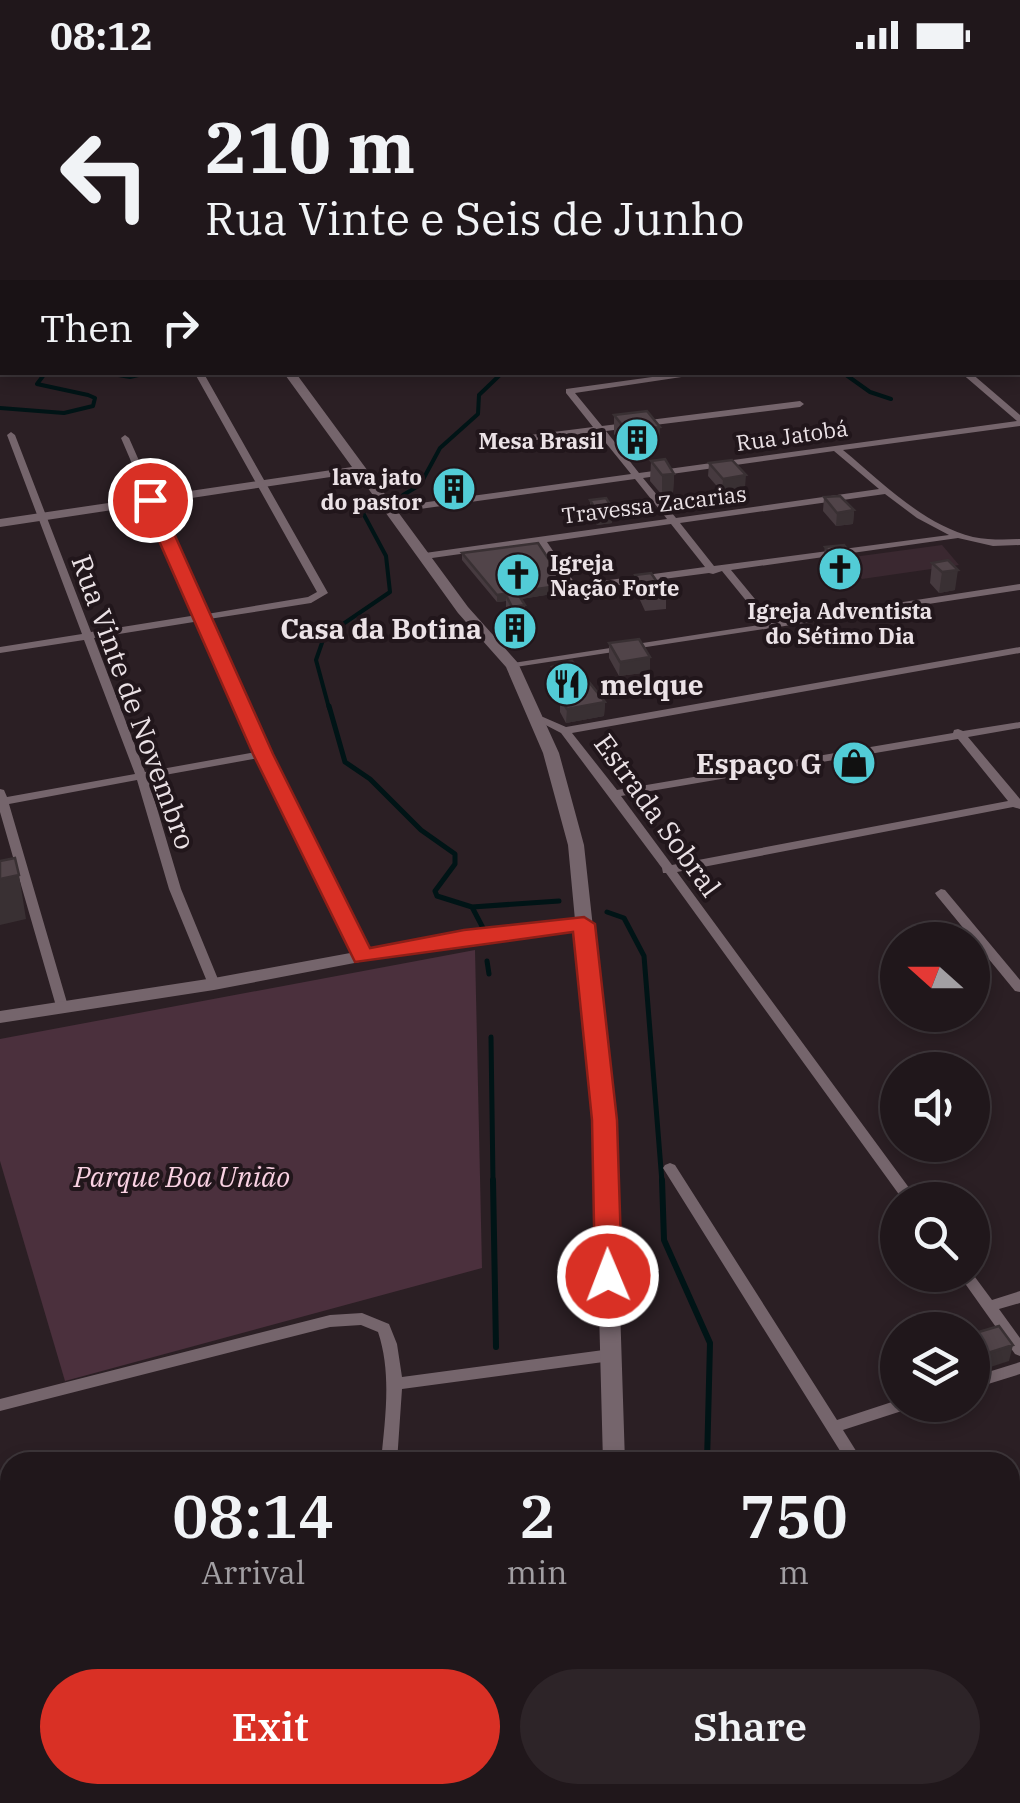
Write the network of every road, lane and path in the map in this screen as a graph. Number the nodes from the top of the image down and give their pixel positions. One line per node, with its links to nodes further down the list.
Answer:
1 (338, 70): 2 (street)
2 (432, 70)
3 (200, 375): 16 (street)
4 (292, 375): 14 (street)
5 (689, 375): 9 (street)
6 (967, 375): 8 (street)
7 (800, 404): 9 (street)
8 (1020, 421): 13 (street, Rua Jatobá)
9 (598, 432): 12 (street); 15 (street)
10 (10, 435): 20 (street, Rua Vinte de Novembro)
11 (125, 438): 18 (street)
12 (490, 443)
13 (836, 449): 15 (street, Rua Jatobá); 17 (street)
14 (361, 469): 16 (street); 19 (street)
15 (634, 477): 19 (street, Rua Jatobá); 22 (street)
16 (259, 485): 18 (street); 30 (street)
17 (888, 491): 22 (street, Travessa Zacarias); 23 (street)
18 (150, 500): 20 (street); 30 (street)
19 (391, 510): 26 (street)
20 (43, 516): 21 (street); 32 (street, Rua Vinte de Novembro)
21 (0, 522)
22 (672, 524): 24 (street, Travessa Zacarias); 28 (street)
23 (954, 538): 25 (street); 27 (street)
24 (540, 539): 26 (street, Travessa Zacarias); 28 (street)
25 (1020, 546)
26 (424, 556): 35 (street)
27 (726, 570): 28 (street); 31 (street)
28 (713, 571)
29 (1020, 587): 31 (street)
30 (204, 614): 32 (street); 40 (street)
31 (771, 626): 35 (street)
32 (86, 635): 33 (street); 41 (street, Rua Vinte de Novembro)
33 (0, 650)
34 (1020, 650): 38 (street)
35 (513, 666): 36 (street)
36 (539, 719): 38 (street, Estrada Sobral); 47 (street)
37 (1020, 725): 39 (street)
38 (565, 731): 42 (street, Estrada Sobral)
39 (958, 732): 42 (street); 44 (street)
40 (263, 754): 41 (street); 48 (street)
41 (142, 778): 43 (street); 49 (street, Rua Vinte de Novembro)
42 (614, 794): 45 (street, Estrada Sobral)
43 (1, 798): 51 (street)
44 (1019, 805): 45 (street)
45 (668, 870): 54 (street, Estrada Sobral)
46 (942, 893): 50 (street)
47 (584, 924): 48 (street); 59 (street)
48 (363, 956): 49 (street)
49 (214, 984): 51 (street)
50 (1020, 988)
51 (62, 1006): 52 (street)
52 (0, 1017)
53 (670, 1168): 65 (street)
54 (897, 1182)
55 (978, 1292): 57 (street)
56 (1020, 1297): 57 (street)
57 (989, 1307): 58 (street)
58 (1020, 1350)
59 (610, 1355): 62 (street); 67 (street)
60 (1020, 1368): 61 (street)
61 (990, 1377)
62 (394, 1384): 63 (street); 66 (street)
63 (0, 1405)
64 (880, 1412): 65 (street)
65 (833, 1427): 68 (street)
66 (390, 1452)
67 (614, 1452)
68 (849, 1452)

